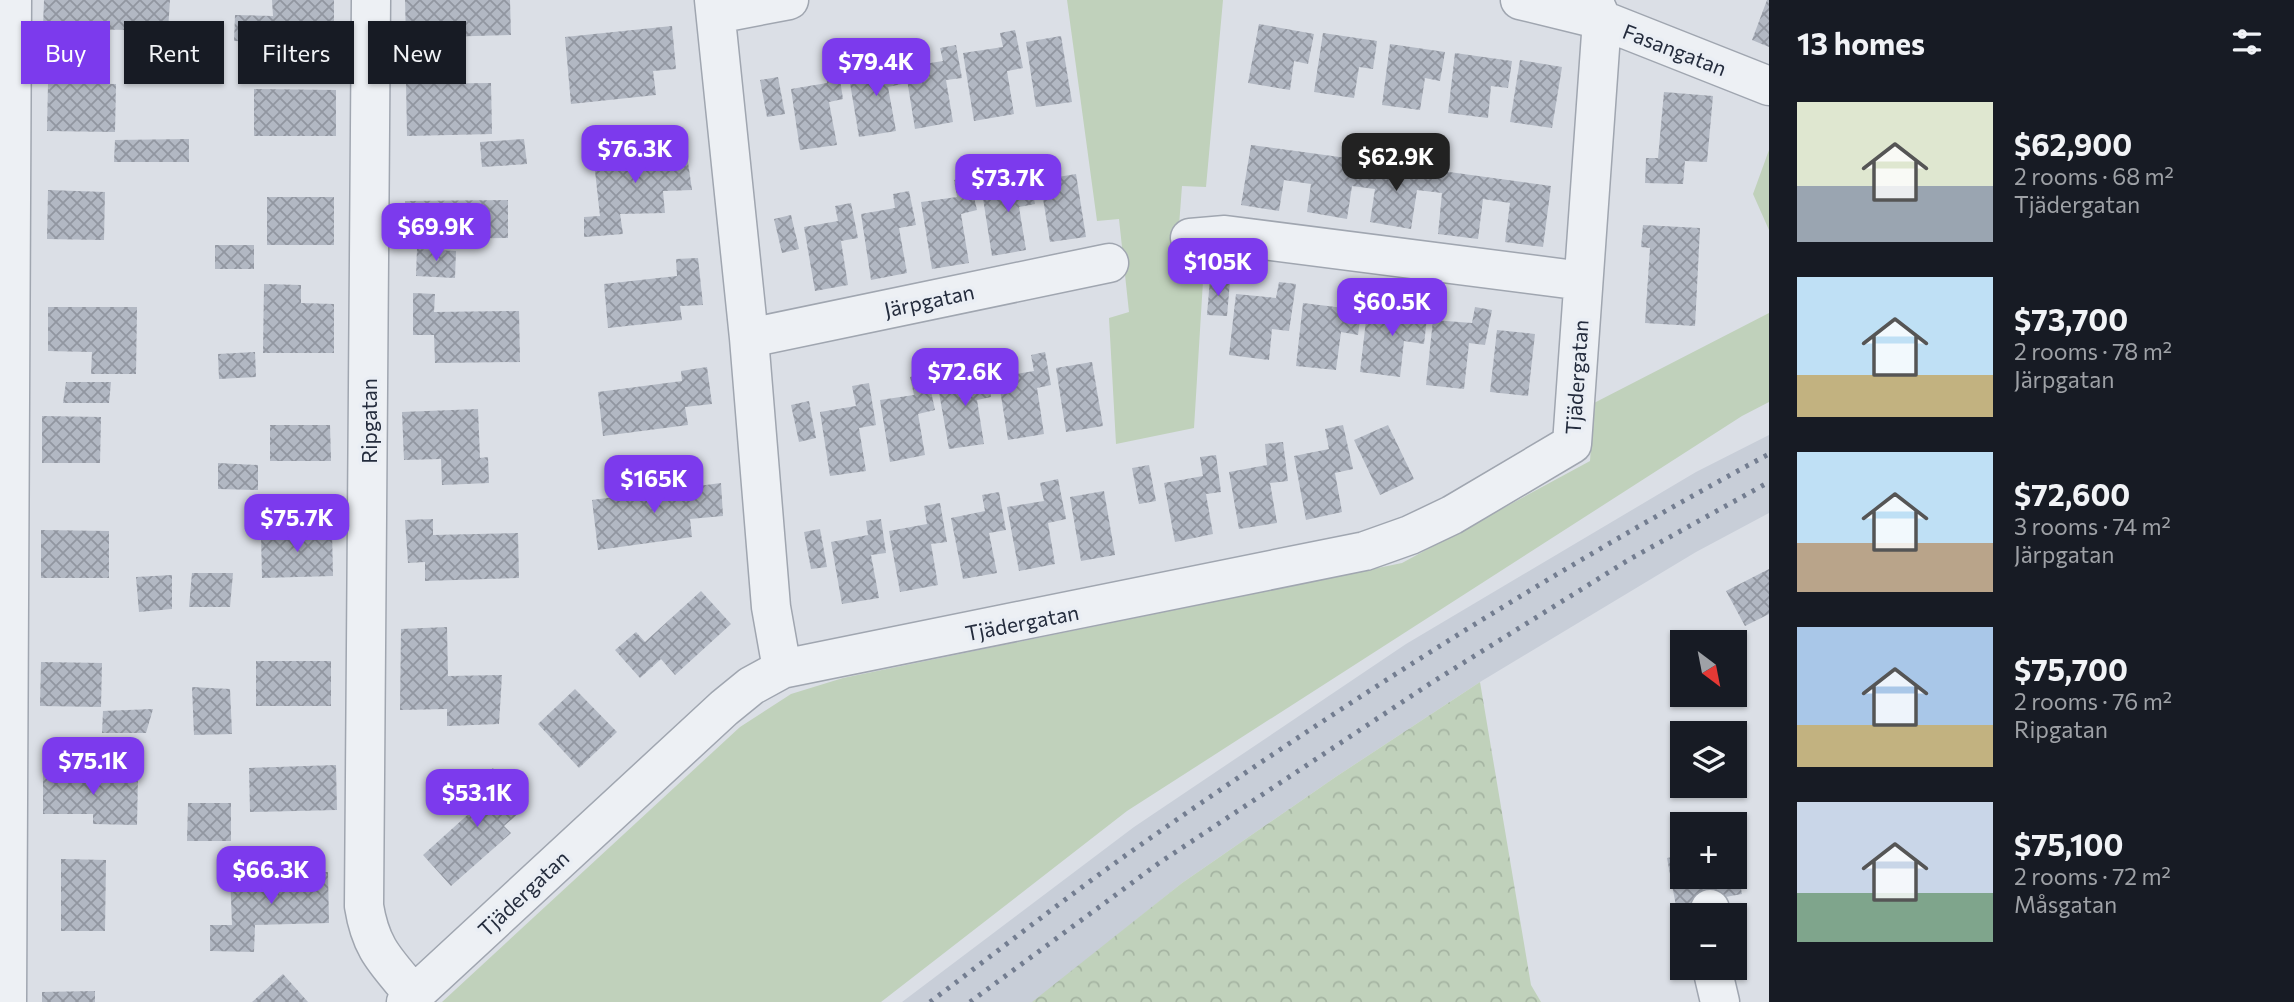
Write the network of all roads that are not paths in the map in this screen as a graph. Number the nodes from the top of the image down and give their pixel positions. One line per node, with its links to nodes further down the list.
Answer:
1 (12, 0): 15 (street)
2 (371, 0): 14 (street, Ripgatan)
3 (789, 0): 5 (street)
4 (1520, 0): 6 (street)
5 (715, 7): 11 (street)
6 (1597, 10): 7 (street, Fasangatan); 10 (street, Tjädergatan)
7 (1769, 86)
8 (1190, 238): 10 (street)
9 (1109, 263): 11 (street, Järpgatan)
10 (1583, 281): 12 (street, Tjädergatan)
11 (749, 338): 12 (street)
12 (782, 669): 14 (street, Tjädergatan)
13 (1715, 980): 16 (street)
14 (410, 998)
15 (7, 1002)
16 (1720, 1002)

